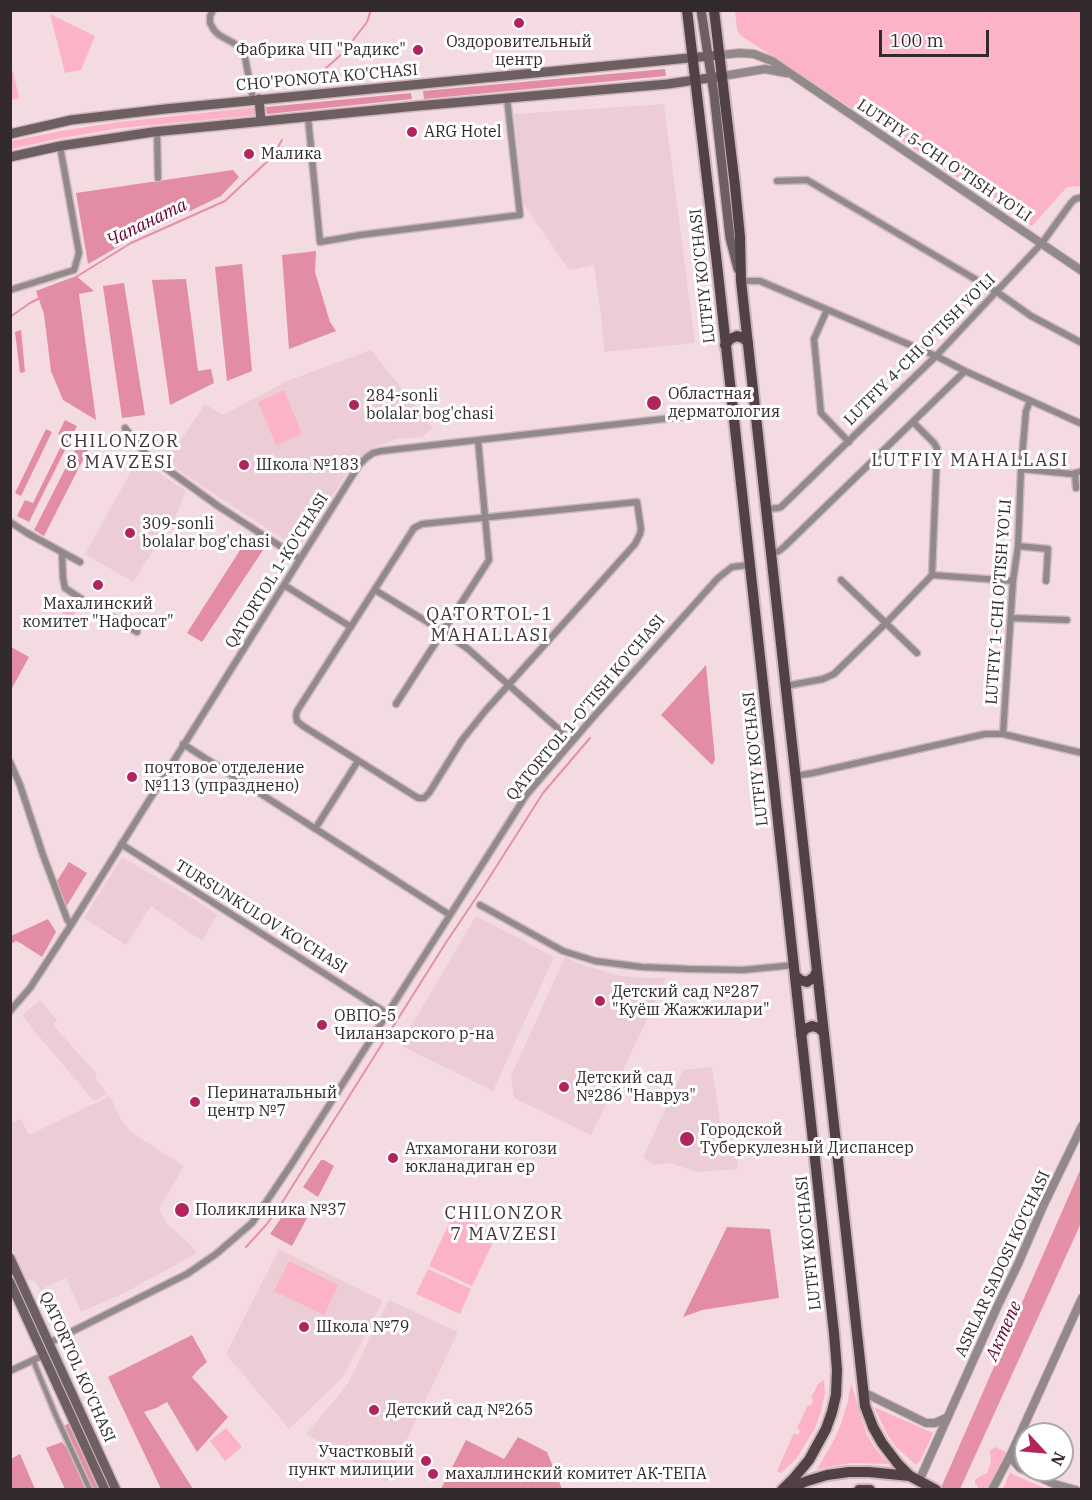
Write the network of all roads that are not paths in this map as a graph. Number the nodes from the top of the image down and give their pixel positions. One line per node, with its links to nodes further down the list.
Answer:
1 (213, 10): 13 (street)
2 (687, 10): 7 (main road, LUTFIY KO'CHASI)
3 (701, 10): 6 (main road)
4 (714, 10): 5 (main road)
5 (720, 55): 6 (main road, CHO'PONOTA KO'CHASI); 8 (street, LUTFIY 5-CHI O'TISH YO'LI); 9 (main road)
6 (708, 56): 7 (main road, CHO'PONOTA KO'CHASI); 9 (main road)
7 (693, 58): 10 (main road, LUTFIY KO'CHASI); 11 (main road, CHO'PONOTA KO'CHASI)
8 (790, 74): 9 (street); 24 (street, LUTFIY 5-CHI O'TISH YO'LI)
9 (717, 77): 10 (main road); 26 (main road)
10 (696, 80): 12 (main road); 32 (main road, LUTFIY KO'CHASI)
11 (414, 85): 13 (main road, CHO'PONOTA KO'CHASI); 14 (main road)
12 (507, 98): 14 (main road); 15 (street)
13 (256, 100): 16 (main road); 18 (main road, CHO'PONOTA KO'CHASI)
14 (417, 106): 15 (main road)
15 (308, 117): 16 (main road)
16 (261, 121): 17 (main road)
17 (157, 131): 19 (main road); 21 (street)
18 (10, 134)
19 (60, 146): 20 (main road); 27 (street)
20 (10, 157)
21 (158, 178)
22 (777, 181): 28 (street)
23 (1082, 198): 24 (street, LUTFIY 4-CHI O'TISH YO'LI)
24 (1042, 243): 25 (street, LUTFIY 5-CHI O'TISH YO'LI); 28 (street, LUTFIY 4-CHI O'TISH YO'LI)
25 (1082, 271)
26 (741, 281): 29 (street); 30 (main road)
27 (10, 290)
28 (997, 292): 31 (street); 33 (street, LUTFIY 4-CHI O'TISH YO'LI)
29 (827, 310): 33 (street); 41 (street)
30 (748, 342): 32 (main road); 45 (main road)
31 (1082, 343)
32 (725, 345): 36 (main road, LUTFIY KO'CHASI)
33 (936, 356): 34 (street); 41 (street, LUTFIY 4-CHI O'TISH YO'LI)
34 (965, 371): 35 (street); 37 (street)
35 (1030, 401): 38 (street); 42 (street, LUTFIY 1-CHI O'TISH YO'LI)
36 (732, 411): 40 (street, QATORTOL 1-KO'CHASI); 53 (main road, LUTFIY KO'CHASI)
37 (913, 422): 50 (street); 54 (street)
38 (1082, 424)
39 (125, 428): 51 (street)
40 (478, 440): 46 (street); 51 (street, QATORTOL 1-KO'CHASI)
41 (849, 442): 45 (street, LUTFIY 4-CHI O'TISH YO'LI)
42 (1020, 469): 43 (street); 48 (street, LUTFIY 1-CHI O'TISH YO'LI)
43 (1078, 472): 44 (street)
44 (1076, 488)
45 (766, 509): 50 (main road)
46 (486, 518): 59 (street); 65 (street); 67 (street)
47 (10, 522): 49 (street)
48 (1018, 546): 56 (street, LUTFIY 1-CHI O'TISH YO'LI); 57 (street)
49 (62, 552): 52 (street); 64 (street)
50 (771, 554): 68 (main road)
51 (300, 559): 58 (street, QATORTOL 1-KO'CHASI)
52 (80, 562)
53 (749, 565): 71 (street, QATORTOL 1-O'TISH KO'CHASI); 82 (main road, LUTFIY KO'CHASI)
54 (932, 575): 56 (street); 62 (street)
55 (841, 580): 62 (street)
56 (1013, 581): 60 (street, LUTFIY 1-CHI O'TISH YO'LI)
57 (1046, 581)
58 (284, 585): 63 (street); 72 (street, QATORTOL 1-KO'CHASI)
59 (375, 590): 63 (street); 65 (street)
60 (1011, 618): 61 (street); 70 (street, LUTFIY 1-CHI O'TISH YO'LI)
61 (1066, 620)
62 (886, 623): 66 (street); 68 (street)
63 (351, 627): 74 (street)
64 (137, 632)
65 (442, 632): 67 (street); 69 (street)
66 (917, 653)
67 (509, 684): 71 (street); 74 (street)
68 (786, 686): 76 (main road)
69 (396, 704)
70 (1003, 734): 73 (street); 76 (street)
71 (572, 741): 80 (street, QATORTOL 1-O'TISH KO'CHASI)
72 (183, 744): 77 (street); 78 (street, QATORTOL 1-KO'CHASI)
73 (1082, 753)
74 (358, 760): 77 (street)
75 (10, 762): 81 (street)
76 (795, 776): 83 (main road)
77 (315, 829): 80 (street)
78 (121, 844): 81 (street, QATORTOL 1-KO'CHASI); 85 (street, TURSUNKULOV KO'CHASI)
79 (480, 905): 82 (street)
80 (450, 915): 85 (street, QATORTOL 1-O'TISH KO'CHASI)
81 (71, 925): 84 (street, QATORTOL 1-KO'CHASI)
82 (794, 970): 83 (main road); 87 (main road, LUTFIY KO'CHASI)
83 (817, 971): 86 (main road)
84 (10, 1011)
85 (388, 1014): 92 (street, QATORTOL 1-O'TISH KO'CHASI)
86 (824, 1033): 87 (main road); 95 (main road)
87 (801, 1035): 107 (main road, LUTFIY KO'CHASI)
88 (1082, 1126): 96 (street, ASRLAR SADOSI KO‘CHASI)
89 (10, 1258): 92 (main road, QATORTOL KO'CHASI)
90 (10, 1282): 92 (main road, QATORTOL KO'CHASI)
91 (1082, 1298): 97 (street)
92 (47, 1349): 93 (street, QATORTOL 1-O'TISH KO'CHASI); 105 (main road, QATORTOL KO'CHASI); 106 (main road, QATORTOL KO'CHASI)
93 (33, 1360): 94 (street, QATORTOL 1-O'TISH KO'CHASI); 104 (street)
94 (10, 1371)
95 (863, 1392): 96 (street); 101 (main road)
96 (949, 1414): 101 (street, ASRLAR SADOSI KO‘CHASI)
97 (1012, 1452): 98 (street); 100 (street)
98 (1014, 1461)
99 (1014, 1466): 100 (street)
100 (1004, 1469): 110 (street)
101 (915, 1482): 103 (main road); 107 (main road)
102 (1050, 1482): 111 (street)
103 (935, 1489)
104 (90, 1490)
105 (105, 1490)
106 (116, 1490)
107 (784, 1490)
108 (859, 1490): 109 (main road)
109 (870, 1490)
110 (992, 1490)
111 (1076, 1490)

